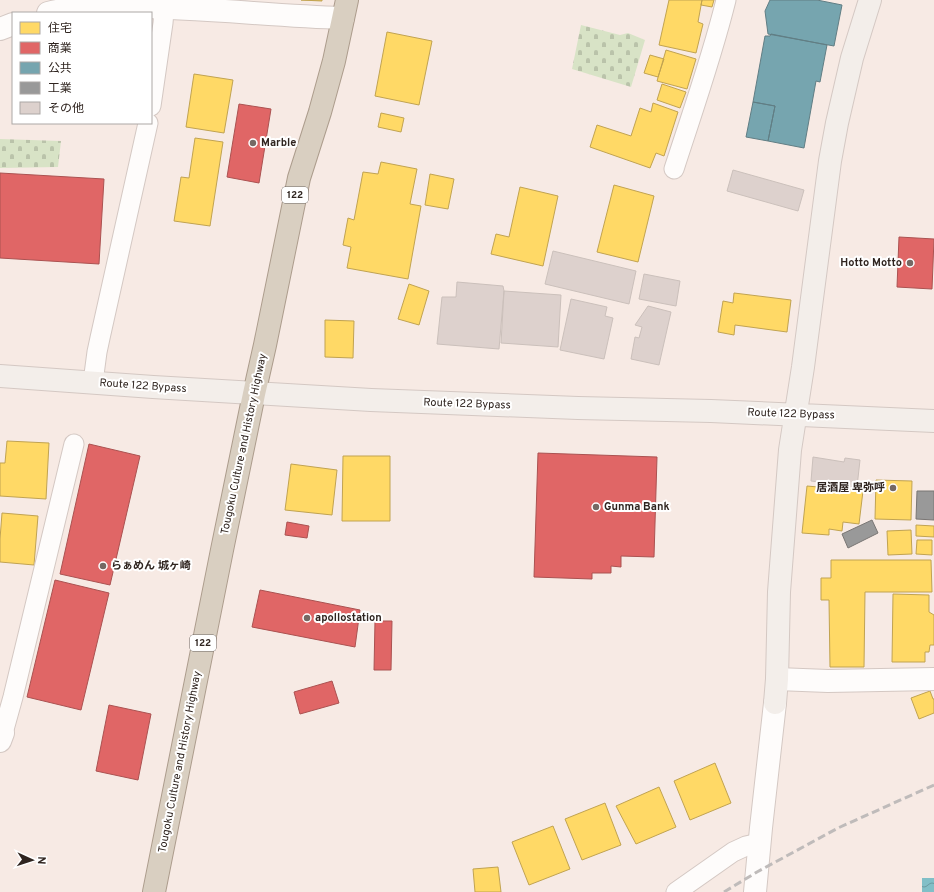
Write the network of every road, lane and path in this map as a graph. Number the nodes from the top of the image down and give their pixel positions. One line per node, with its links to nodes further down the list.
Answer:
1 (726, 0): 10 (lane)
2 (870, 0): 14 (street)
3 (164, 4): 4 (street); 5 (street); 8 (lane)
4 (345, 9): 13 (highway, Tougoku Culture and History Highway / 122)
5 (52, 12)
6 (12, 24): 7 (street)
7 (0, 29)
8 (152, 100)
9 (148, 124): 12 (lane)
10 (674, 169)
11 (0, 376): 12 (street, Route 122 Bypass)
12 (93, 382): 13 (street, Route 122 Bypass)
13 (254, 394): 14 (street, Route 122 Bypass); 21 (highway, Tougoku Culture and History Highway / 122)
14 (795, 414): 15 (street, Route 122 Bypass); 18 (street)
15 (934, 421)
16 (74, 444): 19 (lane)
17 (934, 679): 18 (street)
18 (777, 680): 20 (street)
19 (1, 737)
20 (759, 843): 22 (lane); 23 (street)
21 (154, 892)
22 (676, 892)
23 (755, 892)

